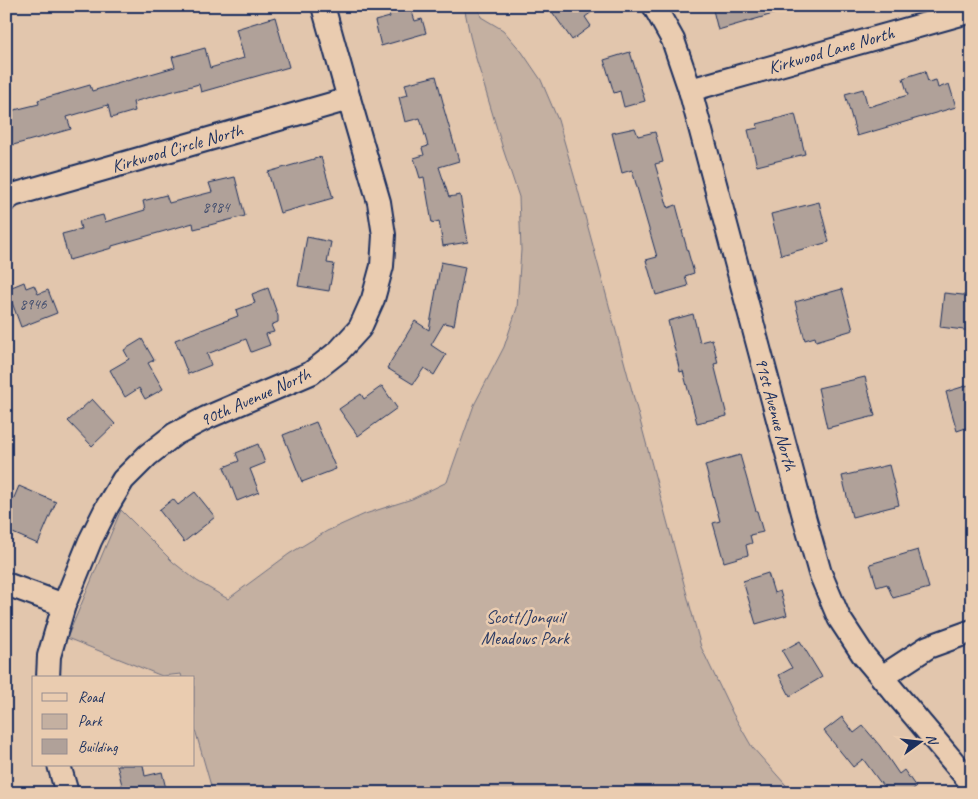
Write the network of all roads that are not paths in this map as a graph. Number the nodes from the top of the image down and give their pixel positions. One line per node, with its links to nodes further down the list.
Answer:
1 (323, 6): 5 (street, 90th Avenue North)
2 (654, 6): 4 (street, 91st Avenue North)
3 (972, 11): 4 (street, Kirkwood Lane North)
4 (690, 90): 11 (street, 91st Avenue North)
5 (349, 99): 6 (street, Kirkwood Circle North); 8 (street, 90th Avenue North)
6 (6, 200)
7 (6, 584): 8 (street)
8 (64, 605): 10 (street, 90th Avenue North)
9 (972, 631): 11 (street)
10 (48, 676)
11 (882, 677): 13 (street, 91st Avenue North)
12 (59, 766): 14 (street)
13 (972, 784)
14 (67, 793)

